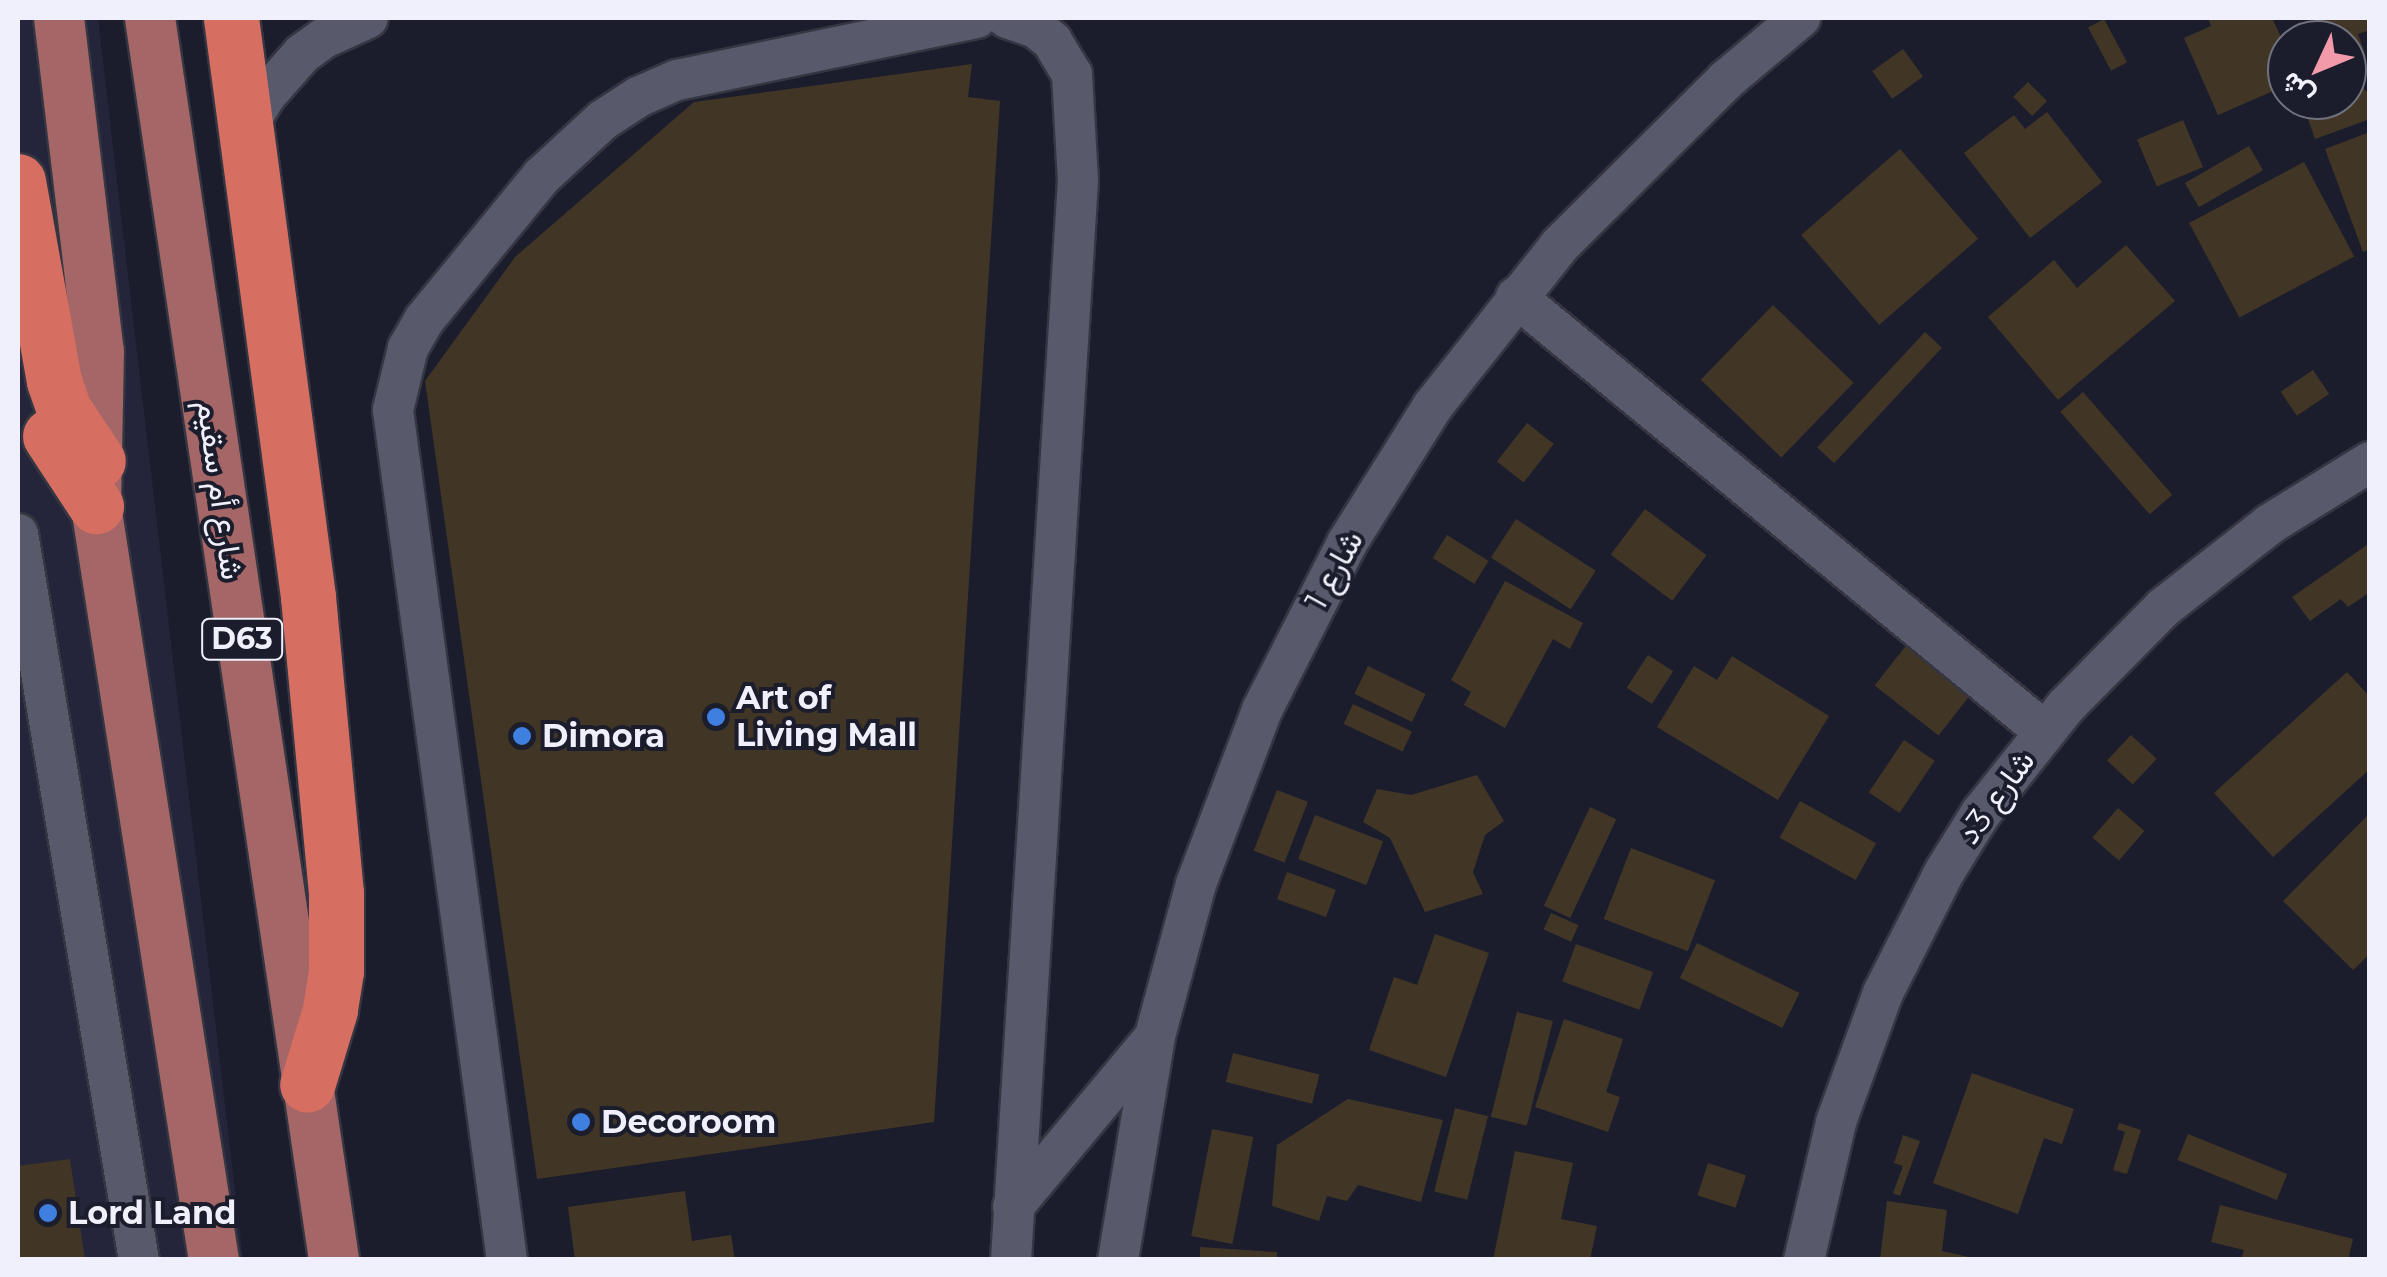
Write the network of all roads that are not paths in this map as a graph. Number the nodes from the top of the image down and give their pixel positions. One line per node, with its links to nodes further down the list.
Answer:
1 (58, 18): 13 (main road)
2 (150, 18): 18 (main road, شارع أم سقيم / D63)
3 (231, 18): 8 (highway)
4 (368, 18): 8 (street)
5 (969, 18): 23 (street)
6 (1007, 18): 19 (street)
7 (1800, 18): 10 (street, شارع 1)
8 (244, 132): 18 (highway)
9 (18, 181): 13 (highway)
10 (1516, 297): 16 (street); 17 (street, شارع 1)
11 (18, 334): 13 (highway)
12 (2370, 462): 16 (street, شارع 3د)
13 (97, 483): 21 (main road)
14 (18, 534): 15 (street)
15 (25, 614): 20 (street)
16 (2044, 732): 26 (street, شارع 3د)
17 (1155, 1036): 19 (street); 25 (street, شارع 1)
18 (307, 1084): 22 (main road, شارع أم سقيم / D63)
19 (1013, 1207): 24 (street)
20 (138, 1260)
21 (214, 1260)
22 (334, 1260)
23 (507, 1260)
24 (1012, 1260)
25 (1118, 1260)
26 (1804, 1260)

